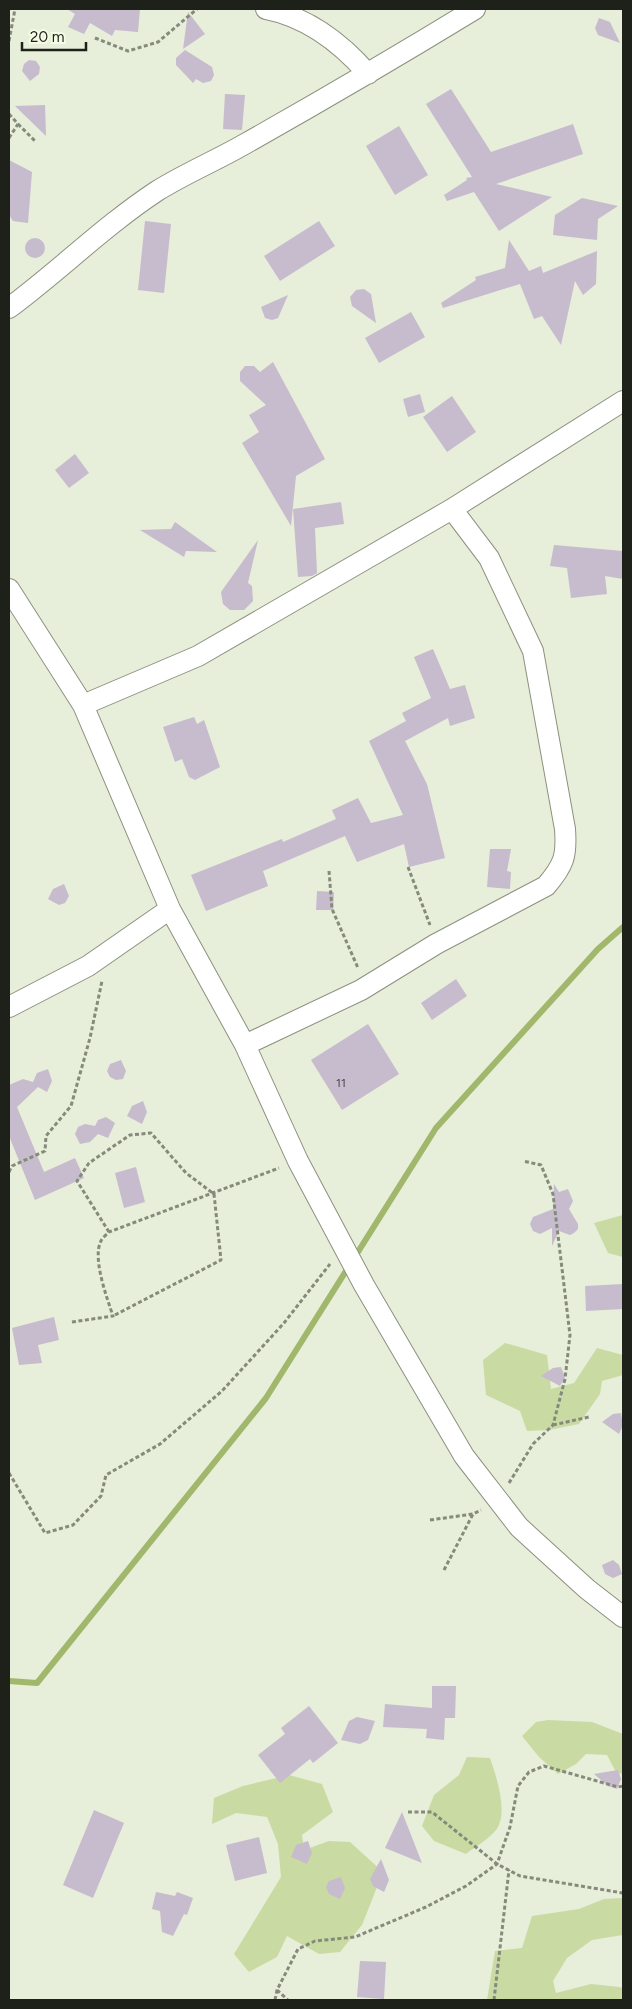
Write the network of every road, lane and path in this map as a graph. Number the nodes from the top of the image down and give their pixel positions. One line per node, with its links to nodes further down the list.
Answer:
1 (15, 9): 6 (path)
2 (197, 9): 5 (path)
3 (266, 9): 7 (street)
4 (475, 9): 7 (street)
5 (95, 38)
6 (9, 41)
7 (368, 74): 12 (street)
8 (9, 114): 9 (path)
9 (18, 124): 10 (path); 11 (path)
10 (9, 138)
11 (35, 141)
12 (9, 308)
13 (623, 400): 14 (street)
14 (452, 509): 16 (street); 20 (street)
15 (9, 590): 16 (street)
16 (83, 704): 19 (street)
17 (408, 867): 20 (path)
18 (329, 871): 22 (path)
19 (170, 909): 21 (street); 24 (street)
20 (436, 944): 22 (street)
21 (108, 951): 23 (street); 27 (path)
22 (366, 987): 24 (street)
23 (9, 1007)
24 (245, 1045): 25 (street)
25 (298, 1161): 29 (path); 31 (street)
26 (523, 1161): 35 (path)
27 (10, 1166): 28 (path)
28 (9, 1172)
29 (214, 1194): 30 (path); 30 (path); 32 (path)
30 (109, 1232): 32 (path)
31 (343, 1246): 36 (path); 37 (street)
32 (113, 1316): 33 (path)
33 (72, 1322)
34 (588, 1417): 35 (path)
35 (553, 1425): 37 (path)
36 (9, 1473)
37 (498, 1502): 38 (path); 41 (street)
38 (473, 1514): 39 (path); 40 (path)
39 (430, 1520)
40 (444, 1570)
41 (623, 1616)
42 (623, 1786): 44 (path)
43 (408, 1812): 44 (path)
44 (497, 1864): 45 (path); 47 (path)
45 (509, 1870): 46 (path); 50 (path)
46 (623, 1893)
47 (276, 1990): 48 (path); 49 (path)
48 (275, 2000)
49 (288, 2000)
50 (494, 2000)

